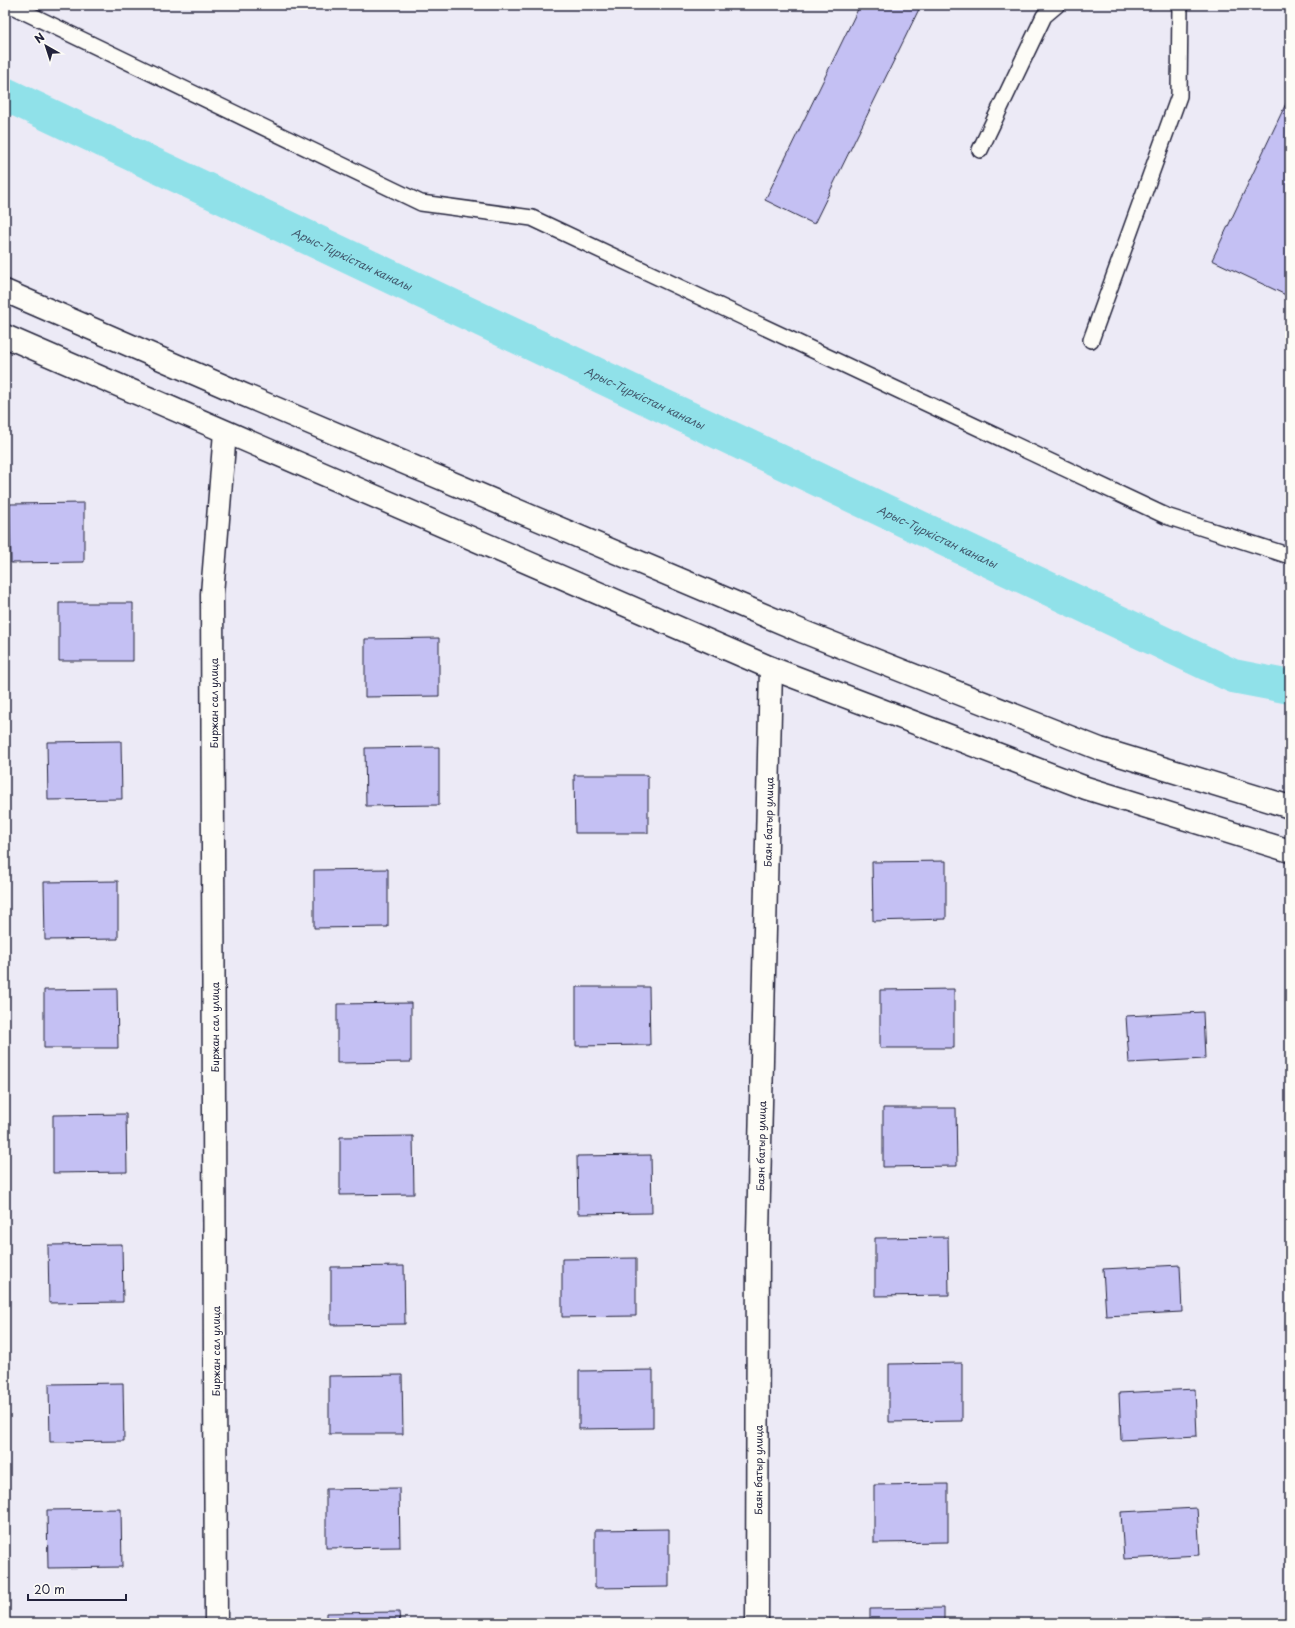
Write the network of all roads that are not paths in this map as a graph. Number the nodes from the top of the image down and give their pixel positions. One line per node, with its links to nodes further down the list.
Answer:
1 (10, 5): 9 (lane)
2 (1056, 5): 4 (lane)
3 (1180, 5): 7 (lane)
4 (980, 150)
5 (5, 290): 11 (main road)
6 (5, 336): 8 (main road)
7 (1091, 340)
8 (225, 432): 10 (main road); 13 (main road, Биржан сал улица)
9 (1290, 556)
10 (771, 668): 12 (main road); 14 (main road, Баян батыр улица)
11 (1290, 807)
12 (1290, 851)
13 (216, 1623)
14 (757, 1623)

